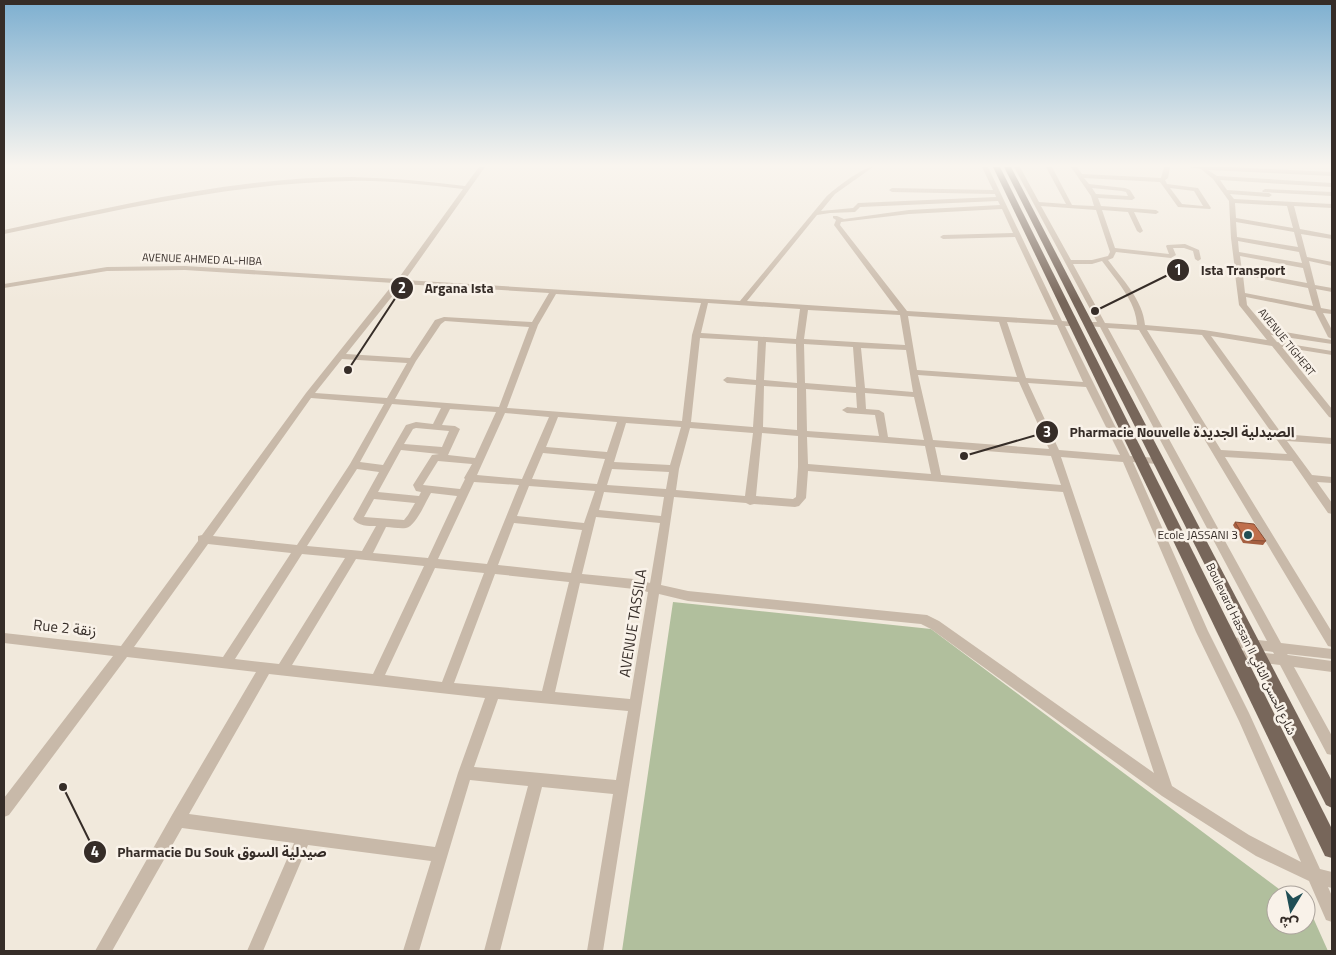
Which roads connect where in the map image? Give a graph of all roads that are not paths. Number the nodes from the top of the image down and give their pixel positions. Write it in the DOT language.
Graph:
graph roads {
  1 [pos="830,211"];
  2 [pos="103,212"];
  3 [pos="450,212"];
  4 [pos="816,212"];
  5 [pos="827,212"];
  6 [pos="913,212"];
  7 [pos="1007,212"];
  8 [pos="1020,212"];
  9 [pos="1028,212"];
  10 [pos="1041,212"];
  11 [pos="1100,212"];
  12 [pos="1131,212"];
  13 [pos="1150,212"];
  14 [pos="1156,212"];
  15 [pos="1233,212"];
  16 [pos="1292,212"];
  17 [pos="814,214"];
  18 [pos="839,220"];
  19 [pos="1234,220"];
  20 [pos="1140,231"];
  21 [pos="1297,231"];
  22 [pos="4,232"];
  23 [pos="1018,235"];
  24 [pos="943,237"];
  25 [pos="1332,237"];
  26 [pos="1234,238"];
  27 [pos="1112,250"];
  28 [pos="1301,250"];
  29 [pos="1236,253"];
  30 [pos="1198,259"];
  31 [pos="1105,260"];
  32 [pos="1068,262"];
  33 [pos="1305,262"];
  34 [pos="1332,264"];
  35 [pos="1238,272"];
  36 [pos="400,281"];
  37 [pos="4,286"];
  38 [pos="1313,286"];
  39 [pos="1332,290"];
  40 [pos="554,291"];
  41 [pos="1241,294"];
  42 [pos="705,300"];
  43 [pos="742,303"];
  44 [pos="804,306"];
  45 [pos="1318,310"];
  46 [pos="1332,312"];
  47 [pos="904,313"];
  48 [pos="1002,319"];
  49 [pos="1059,322"];
  50 [pos="1081,324"];
  51 [pos="534,325"];
  52 [pos="1104,326"];
  53 [pos="1141,327"];
  54 [pos="1263,331"];
  55 [pos="1204,332"];
  56 [pos="696,334"];
  57 [pos="1332,337"];
  58 [pos="762,338"];
  59 [pos="800,341"];
  60 [pos="1332,342"];
  61 [pos="1274,344"];
  62 [pos="857,345"];
  63 [pos="908,348"];
  64 [pos="1332,353"];
  65 [pos="340,356"];
  66 [pos="412,361"];
  67 [pos="913,372"];
  68 [pos="727,380"];
  69 [pos="1022,380"];
  70 [pos="760,382"];
  71 [pos="1089,385"];
  72 [pos="801,386"];
  73 [pos="862,391"];
  74 [pos="309,395"];
  75 [pos="919,395"];
  76 [pos="392,401"];
  77 [pos="447,406"];
  78 [pos="502,410"];
  79 [pos="847,410"];
  80 [pos="862,411"];
  81 [pos="555,414"];
  82 [pos="1332,415"];
  83 [pos="623,419"];
  84 [pos="686,424"];
  85 [pos="436,427"];
  86 [pos="758,429"];
  87 [pos="802,433"];
  88 [pos="1280,437"];
  89 [pos="884,439"];
  90 [pos="1332,440"];
  91 [pos="930,443"];
  92 [pos="398,447"];
  93 [pos="540,450"];
  94 [pos="1055,452"];
  95 [pos="1217,453"];
  96 [pos="444,454"];
  97 [pos="1126,458"];
  98 [pos="1296,458"];
  99 [pos="1141,459"];
  100 [pos="610,460"];
  101 [pos="477,461"];
  102 [pos="1157,461"];
  103 [pos="354,466"];
  104 [pos="803,467"];
  105 [pos="386,469"];
  106 [pos="674,470"];
  107 [pos="469,478"];
  108 [pos="937,478"];
  109 [pos="1310,478"];
  110 [pos="1332,480"];
  111 [pos="527,483"];
  112 [pos="602,489"];
  113 [pos="1066,489"];
  114 [pos="427,490"];
  115 [pos="463,493"];
  116 [pos="670,494"];
  117 [pos="372,495"];
  118 [pos="422,500"];
  119 [pos="750,501"];
  120 [pos="1332,510"];
  121 [pos="593,513"];
  122 [pos="510,519"];
  123 [pos="666,520"];
  124 [pos="384,524"];
  125 [pos="588,528"];
  126 [pos="202,539"];
  127 [pos="299,548"];
  128 [pos="353,554"];
  129 [pos="366,555"];
  130 [pos="432,562"];
  131 [pos="493,569"];
  132 [pos="576,578"];
  133 [pos="654,588"];
  134 [pos="4,638"];
  135 [pos="1332,642"];
  136 [pos="1276,648"];
  137 [pos="1234,649"];
  138 [pos="124,650"];
  139 [pos="1256,651"];
  140 [pos="1332,654"];
  141 [pos="1284,660"];
  142 [pos="227,661"];
  143 [pos="1332,666"];
  144 [pos="266,667"];
  145 [pos="283,669"];
  146 [pos="377,680"];
  147 [pos="446,688"];
  148 [pos="494,692"];
  149 [pos="546,697"];
  150 [pos="636,706"];
  151 [pos="1332,749"];
  152 [pos="465,773"];
  153 [pos="536,780"];
  154 [pos="622,788"];
  155 [pos="1167,791"];
  156 [pos="1332,798"];
  157 [pos="4,810"];
  158 [pos="177,820"];
  159 [pos="304,837"];
  160 [pos="1332,849"];
  161 [pos="440,855"];
  162 [pos="1316,876"];
  163 [pos="1332,880"];
  164 [pos="1332,914"];
  165 [pos="103,951"];
  166 [pos="255,951"];
  167 [pos="410,951"];
  168 [pos="492,951"];
  169 [pos="595,951"];
  1 -- 18 [label="street"];
  2 -- 22 [label="street"];
  3 -- 36 [label="street"];
  4 -- 17 [label="street"];
  5 -- 17 [label="street"];
  6 -- 18 [label="street"];
  7 -- 23 [label="street"];
  8 -- 50 [label="main road, Boulevard Hassan II شارع الحسن الثاني"];
  9 -- 50 [label="main road, Boulevard Hassan II شارع الحسن الثاني"];
  10 -- 32 [label="street"];
  11 -- 27 [label="street"];
  12 -- 20 [label="street"];
  13 -- 14 [label="street"];
  15 -- 19 [label="street, AVENUE TIGHERT"];
  16 -- 21 [label="street"];
  17 -- 43 [label="street"];
  18 -- 47 [label="street"];
  19 -- 21 [label="street"];
  19 -- 26 [label="street, AVENUE TIGHERT"];
  21 -- 25 [label="street"];
  21 -- 28 [label="street"];
  23 -- 24 [label="street"];
  23 -- 49 [label="street"];
  26 -- 28 [label="street"];
  26 -- 29 [label="street, AVENUE TIGHERT"];
  27 -- 30 [label="street"];
  27 -- 31 [label="street"];
  28 -- 33 [label="street"];
  29 -- 33 [label="street"];
  29 -- 35 [label="street, AVENUE TIGHERT"];
  31 -- 32 [label="street"];
  31 -- 53 [label="street"];
  32 -- 52 [label="street"];
  33 -- 34 [label="street"];
  33 -- 38 [label="street"];
  35 -- 38 [label="street"];
  35 -- 41 [label="street, AVENUE TIGHERT"];
  36 -- 37 [label="street, AVENUE AHMED AL-HIBA"];
  36 -- 40 [label="street, AVENUE AHMED AL-HIBA"];
  36 -- 65 [label="street"];
  38 -- 39 [label="street"];
  38 -- 45 [label="street"];
  40 -- 42 [label="street, AVENUE AHMED AL-HIBA"];
  40 -- 51 [label="street"];
  41 -- 45 [label="street"];
  41 -- 54 [label="street, AVENUE TIGHERT"];
  42 -- 43 [label="street, AVENUE AHMED AL-HIBA"];
  42 -- 56 [label="street, AVENUE TASSILA"];
  43 -- 44 [label="street, AVENUE AHMED AL-HIBA"];
  44 -- 47 [label="street, AVENUE AHMED AL-HIBA"];
  44 -- 59 [label="street"];
  45 -- 46 [label="street"];
  45 -- 57 [label="street"];
  47 -- 48 [label="street, AVENUE AHMED AL-HIBA"];
  47 -- 63 [label="street"];
  48 -- 49 [label="street, AVENUE AHMED AL-HIBA"];
  48 -- 69 [label="street"];
  49 -- 50 [label="street, AVENUE AHMED AL-HIBA"];
  49 -- 71 [label="street"];
  50 -- 52 [label="street, AVENUE AHMED AL-HIBA"];
  50 -- 99 [label="main road, Boulevard Hassan II شارع الحسن الثاني"];
  50 -- 102 [label="main road, Boulevard Hassan II شارع الحسن الثاني"];
  51 -- 66 [label="street"];
  51 -- 78 [label="street"];
  52 -- 53 [label="street, AVENUE AHMED AL-HIBA"];
  52 -- 136 [label="street"];
  53 -- 55 [label="street, AVENUE AHMED AL-HIBA"];
  53 -- 95 [label="street"];
  54 -- 60 [label="street"];
  54 -- 61 [label="street, AVENUE TIGHERT"];
  55 -- 61 [label="street, AVENUE AHMED AL-HIBA"];
  55 -- 88 [label="street"];
  56 -- 58 [label="street"];
  56 -- 84 [label="street, AVENUE TASSILA"];
  58 -- 59 [label="street"];
  58 -- 70 [label="street"];
  59 -- 62 [label="street"];
  59 -- 72 [label="street"];
  61 -- 64 [label="street, AVENUE AHMED AL-HIBA"];
  61 -- 82 [label="street, AVENUE TIGHERT"];
  62 -- 63 [label="street"];
  62 -- 73 [label="street"];
  63 -- 67 [label="street"];
  65 -- 66 [label="street"];
  65 -- 74 [label="street"];
  66 -- 76 [label="street"];
  67 -- 69 [label="street"];
  67 -- 75 [label="street"];
  68 -- 70 [label="street"];
  69 -- 71 [label="street"];
  69 -- 94 [label="street"];
  70 -- 72 [label="street"];
  70 -- 86 [label="street"];
  71 -- 97 [label="street"];
  72 -- 73 [label="street"];
  72 -- 87 [label="street"];
  73 -- 75 [label="street"];
  73 -- 80 [label="street"];
  74 -- 76 [label="street"];
  74 -- 126 [label="street"];
  75 -- 91 [label="street"];
  76 -- 77 [label="street"];
  76 -- 103 [label="street"];
  77 -- 78 [label="street"];
  77 -- 85 [label="street"];
  78 -- 81 [label="street"];
  78 -- 101 [label="street"];
  79 -- 80 [label="street"];
  80 -- 89 [label="street"];
  81 -- 83 [label="street"];
  81 -- 93 [label="street"];
  83 -- 84 [label="street"];
  83 -- 100 [label="street"];
  84 -- 86 [label="street"];
  84 -- 106 [label="street, AVENUE TASSILA"];
  85 -- 92 [label="street"];
  85 -- 96 [label="street"];
  86 -- 87 [label="street"];
  86 -- 119 [label="street"];
  87 -- 89 [label="street"];
  87 -- 104 [label="street"];
  88 -- 90 [label="street"];
  88 -- 98 [label="street"];
  89 -- 91 [label="street"];
  91 -- 94 [label="street"];
  91 -- 108 [label="street"];
  92 -- 96 [label="street"];
  92 -- 105 [label="street"];
  93 -- 100 [label="street"];
  93 -- 111 [label="street"];
  94 -- 97 [label="street"];
  94 -- 113 [label="street"];
  95 -- 98 [label="street"];
  95 -- 135 [label="street"];
  96 -- 101 [label="street"];
  96 -- 114 [label="street"];
  97 -- 99 [label="street"];
  97 -- 162 [label="street"];
  98 -- 109 [label="street"];
  99 -- 102 [label="street"];
  99 -- 137 [label="main road, Boulevard Hassan II شارع الحسن الثاني"];
  100 -- 106 [label="street"];
  100 -- 112 [label="street"];
  101 -- 107 [label="street"];
  102 -- 139 [label="main road, Boulevard Hassan II شارع الحسن الثاني"];
  103 -- 105 [label="street"];
  103 -- 127 [label="street"];
  104 -- 108 [label="street"];
  104 -- 119 [label="street"];
  105 -- 117 [label="street"];
  106 -- 116 [label="street, AVENUE TASSILA"];
  107 -- 111 [label="street"];
  107 -- 115 [label="street"];
  108 -- 113 [label="street"];
  109 -- 110 [label="street"];
  109 -- 120 [label="street"];
  111 -- 112 [label="street"];
  111 -- 122 [label="street"];
  112 -- 116 [label="street"];
  112 -- 121 [label="street"];
  113 -- 155 [label="street"];
  114 -- 115 [label="street"];
  114 -- 118 [label="street"];
  115 -- 130 [label="street"];
  116 -- 119 [label="street"];
  116 -- 123 [label="street, AVENUE TASSILA"];
  117 -- 118 [label="street"];
  117 -- 124 [label="street"];
  118 -- 124 [label="street"];
  121 -- 123 [label="street"];
  121 -- 125 [label="street"];
  122 -- 125 [label="street"];
  122 -- 131 [label="street"];
  123 -- 133 [label="street, AVENUE TASSILA"];
  124 -- 129 [label="street"];
  125 -- 132 [label="street"];
  126 -- 127 [label="street"];
  126 -- 138 [label="street"];
  127 -- 128 [label="street"];
  127 -- 142 [label="street"];
  128 -- 129 [label="street"];
  128 -- 145 [label="street"];
  129 -- 130 [label="street"];
  130 -- 131 [label="street"];
  130 -- 146 [label="street"];
  131 -- 132 [label="street"];
  131 -- 147 [label="street"];
  132 -- 133 [label="street"];
  132 -- 149 [label="street"];
  133 -- 150 [label="street, AVENUE TASSILA"];
  133 -- 155 [label="street"];
  134 -- 138 [label="street, Rue 2 زنقة"];
  136 -- 139 [label="street"];
  136 -- 140 [label="street"];
  136 -- 141 [label="street"];
  137 -- 139 [label="street"];
  137 -- 160 [label="main road, Boulevard Hassan II شارع الحسن الثاني"];
  138 -- 142 [label="street, Rue 2 زنقة"];
  138 -- 157 [label="street"];
  139 -- 141 [label="street"];
  139 -- 156 [label="main road, Boulevard Hassan II شارع الحسن الثاني"];
  141 -- 143 [label="street"];
  141 -- 151 [label="street"];
  142 -- 144 [label="street, Rue 2 زنقة"];
  144 -- 145 [label="street, Rue 2 زنقة"];
  144 -- 158 [label="street"];
  145 -- 146 [label="street, Rue 2 زنقة"];
  146 -- 147 [label="street, Rue 2 زنقة"];
  147 -- 148 [label="street, Rue 2 زنقة"];
  148 -- 149 [label="street, Rue 2 زنقة"];
  148 -- 152 [label="street"];
  149 -- 150 [label="street, Rue 2 زنقة"];
  150 -- 154 [label="street, AVENUE TASSILA"];
  152 -- 153 [label="street"];
  152 -- 161 [label="street"];
  153 -- 154 [label="street"];
  153 -- 168 [label="street"];
  154 -- 169 [label="street, AVENUE TASSILA"];
  155 -- 162 [label="street"];
  158 -- 159 [label="street"];
  158 -- 165 [label="street"];
  159 -- 161 [label="street"];
  159 -- 166 [label="street"];
  161 -- 167 [label="street"];
  162 -- 163 [label="street"];
  162 -- 164 [label="street"];
}
